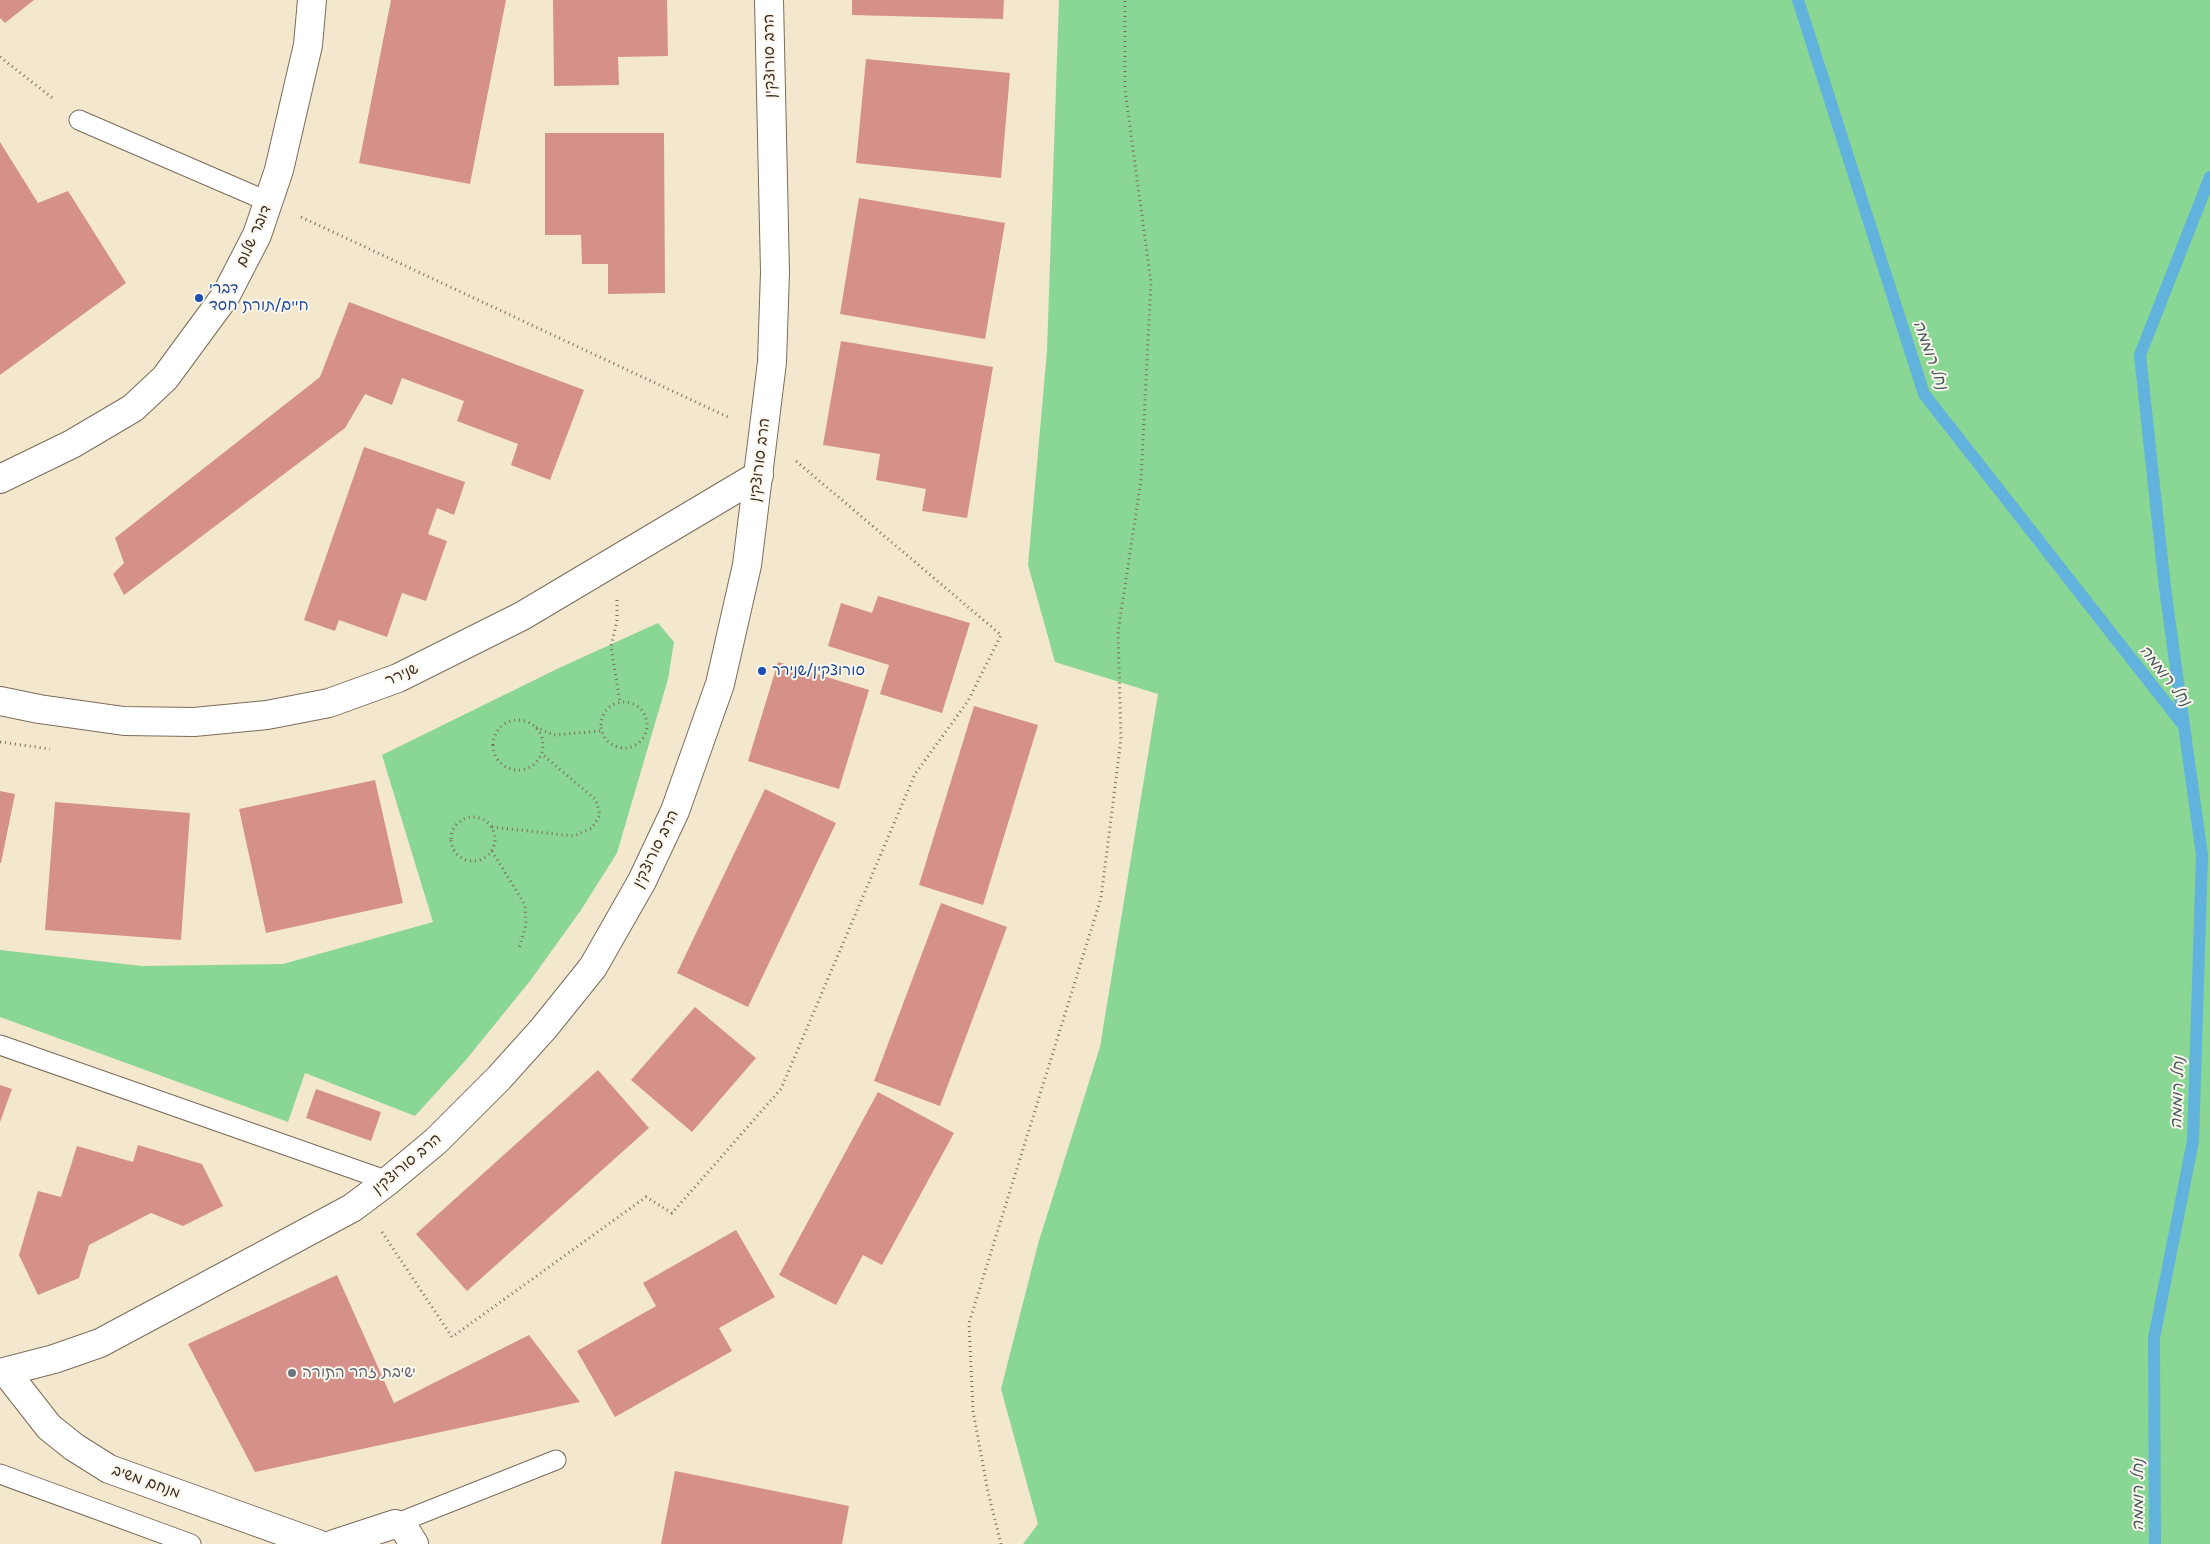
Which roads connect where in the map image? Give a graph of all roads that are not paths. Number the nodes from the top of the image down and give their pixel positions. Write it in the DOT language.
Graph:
graph roads {
  1 [pos="312,0"];
  2 [pos="769,0"];
  3 [pos="79,120"];
  4 [pos="269,202"];
  5 [pos="759,475"];
  6 [pos="0,479"];
  7 [pos="0,701"];
  8 [pos="0,1045"];
  9 [pos="388,1181"];
  10 [pos="3,1373"];
  11 [pos="556,1460"];
  12 [pos="0,1474"];
  13 [pos="395,1524"];
  14 [pos="191,1544"];
  15 [pos="318,1544"];
  16 [pos="334,1544"];
  17 [pos="414,1544"];
  1 -- 4 [label="street, דובר שלום"];
  2 -- 5 [label="street, הרב סורוצקין"];
  3 -- 4 [label="lane"];
  4 -- 6 [label="street, דובר שלום"];
  5 -- 7 [label="street, שנירר"];
  5 -- 9 [label="street, הרב סורוצקין"];
  8 -- 9 [label="lane"];
  9 -- 10 [label="street, הרב סורוצקין"];
  10 -- 15 [label="street, מנחם משיב"];
  11 -- 13 [label="lane"];
  12 -- 14 [label="lane"];
  13 -- 16 [label="street"];
  13 -- 17 [label="street"];
}
